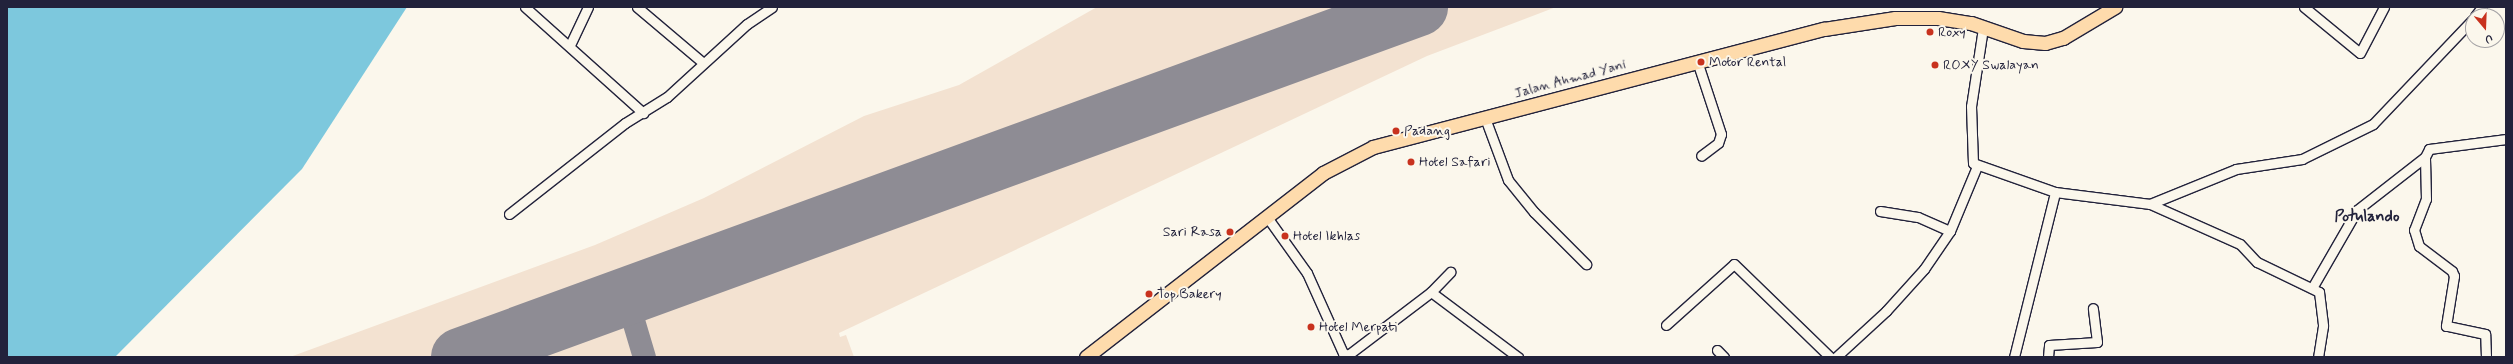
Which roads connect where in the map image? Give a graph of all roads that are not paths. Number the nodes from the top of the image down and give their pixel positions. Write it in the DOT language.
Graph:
graph roads {
  1 [pos="525,7"];
  2 [pos="588,7"];
  3 [pos="637,7"];
  4 [pos="772,7"];
  5 [pos="2116,7"];
  6 [pos="2304,7"];
  7 [pos="2384,7"];
  8 [pos="2465,26"];
  9 [pos="1983,28"];
  10 [pos="570,45"];
  11 [pos="1697,61"];
  12 [pos="702,62"];
  13 [pos="643,113"];
  14 [pos="1485,118"];
  15 [pos="2506,139"];
  16 [pos="1701,156"];
  17 [pos="2425,157"];
  18 [pos="1976,166"];
  19 [pos="2055,192"];
  20 [pos="2150,204"];
  21 [pos="1880,211"];
  22 [pos="509,214"];
  23 [pos="1267,217"];
  24 [pos="1950,231"];
  25 [pos="1586,264"];
  26 [pos="1450,272"];
  27 [pos="2312,288"];
  28 [pos="1431,292"];
  29 [pos="2093,308"];
  30 [pos="1666,325"];
  31 [pos="1717,350"];
  32 [pos="1086,357"];
  33 [pos="1518,357"];
  34 [pos="1724,357"];
  35 [pos="1830,357"];
  36 [pos="1836,357"];
  37 [pos="2014,357"];
  38 [pos="2048,357"];
  39 [pos="2318,357"];
  40 [pos="2486,357"];
  1 -- 10 [label="street"];
  2 -- 10 [label="street"];
  3 -- 12 [label="street"];
  4 -- 12 [label="street"];
  5 -- 9 [label="highway, Jalan Ahmad Yani"];
  6 -- 7 [label="street"];
  8 -- 20 [label="street"];
  9 -- 11 [label="highway, Jalan Ahmad Yani"];
  9 -- 18 [label="street"];
  10 -- 13 [label="street"];
  11 -- 14 [label="highway, Jalan Ahmad Yani"];
  11 -- 16 [label="street"];
  12 -- 13 [label="street"];
  13 -- 22 [label="street"];
  14 -- 23 [label="highway, Jalan Ahmad Yani"];
  14 -- 25 [label="street"];
  15 -- 17 [label="street"];
  17 -- 27 [label="street"];
  17 -- 40 [label="street"];
  18 -- 19 [label="street"];
  18 -- 24 [label="street"];
  19 -- 20 [label="street"];
  19 -- 37 [label="street"];
  20 -- 27 [label="street"];
  21 -- 24 [label="street"];
  23 -- 28 [label="street"];
  23 -- 32 [label="highway, Jalan Ahmad Yani"];
  24 -- 36 [label="street"];
  26 -- 28 [label="street"];
  27 -- 39 [label="street"];
  28 -- 33 [label="street"];
  29 -- 38 [label="street"];
  30 -- 35 [label="street"];
  31 -- 34 [label="street"];
}
